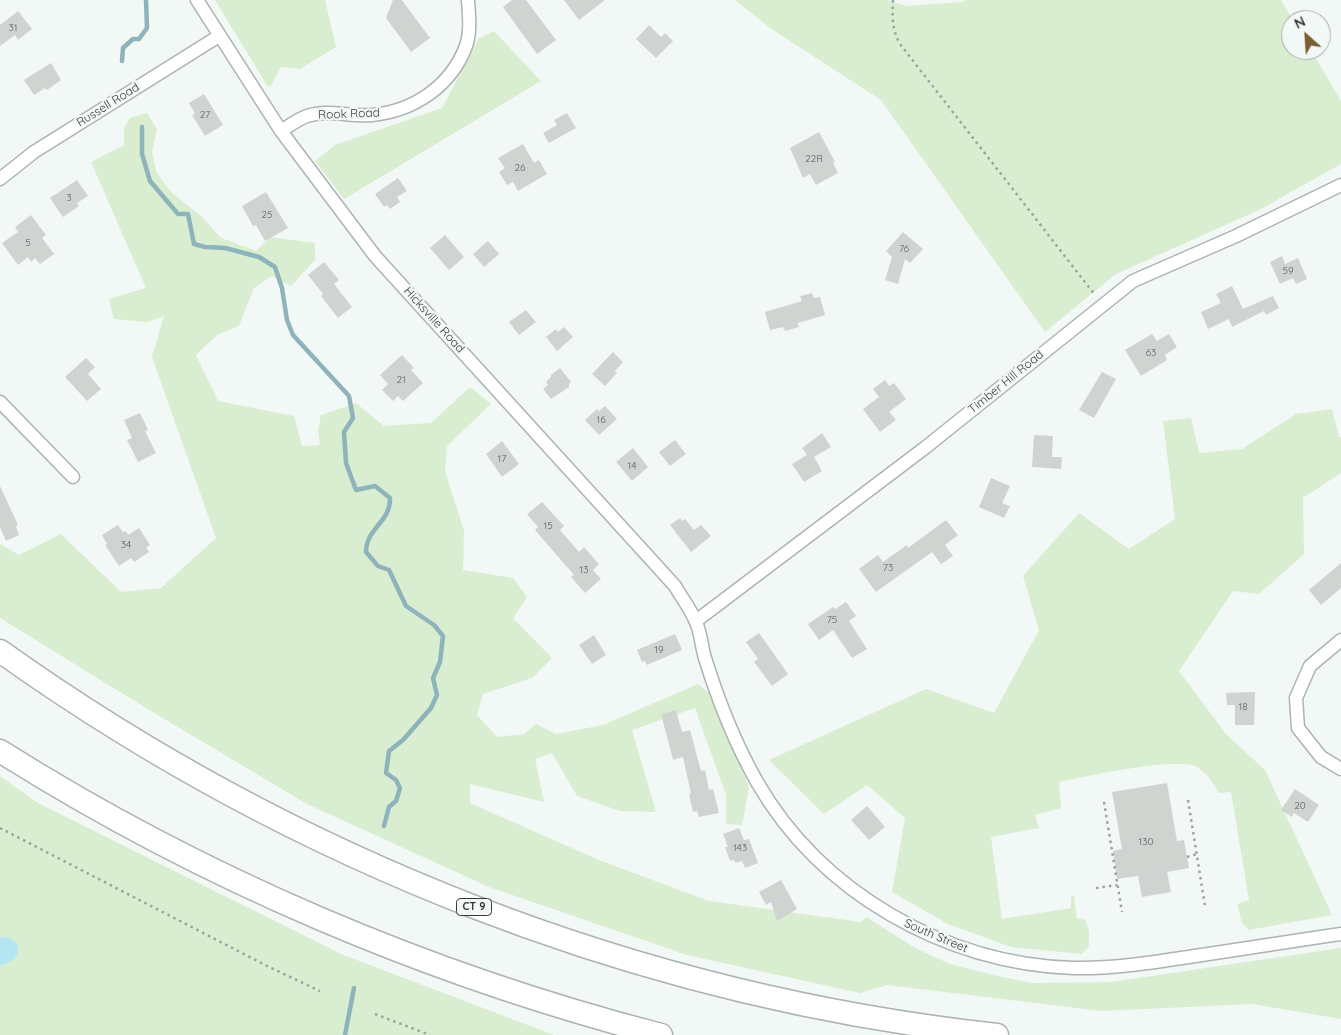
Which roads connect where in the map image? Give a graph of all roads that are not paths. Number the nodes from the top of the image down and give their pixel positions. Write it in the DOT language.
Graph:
graph roads {
  1 [pos="197,0"];
  2 [pos="468,0"];
  3 [pos="219,36"];
  4 [pos="281,131"];
  5 [pos="0,179"];
  6 [pos="1341,185"];
  7 [pos="0,402"];
  8 [pos="73,477"];
  9 [pos="696,621"];
  10 [pos="1341,640"];
  11 [pos="0,650"];
  12 [pos="0,751"];
  13 [pos="1341,769"];
  14 [pos="1341,934"];
  15 [pos="661,1035"];
  16 [pos="997,1035"];
  1 -- 3 [label="street, Hicksville Road"];
  2 -- 4 [label="street, Rook Road"];
  3 -- 4 [label="street, Hicksville Road"];
  3 -- 5 [label="street, Russell Road"];
  4 -- 9 [label="street, Hicksville Road"];
  6 -- 9 [label="street, Timber Hill Road"];
  7 -- 8 [label="street"];
  9 -- 14 [label="street, South Street"];
  10 -- 13 [label="street"];
  11 -- 16 [label="highway, CT 9"];
  12 -- 15 [label="highway"];
}
